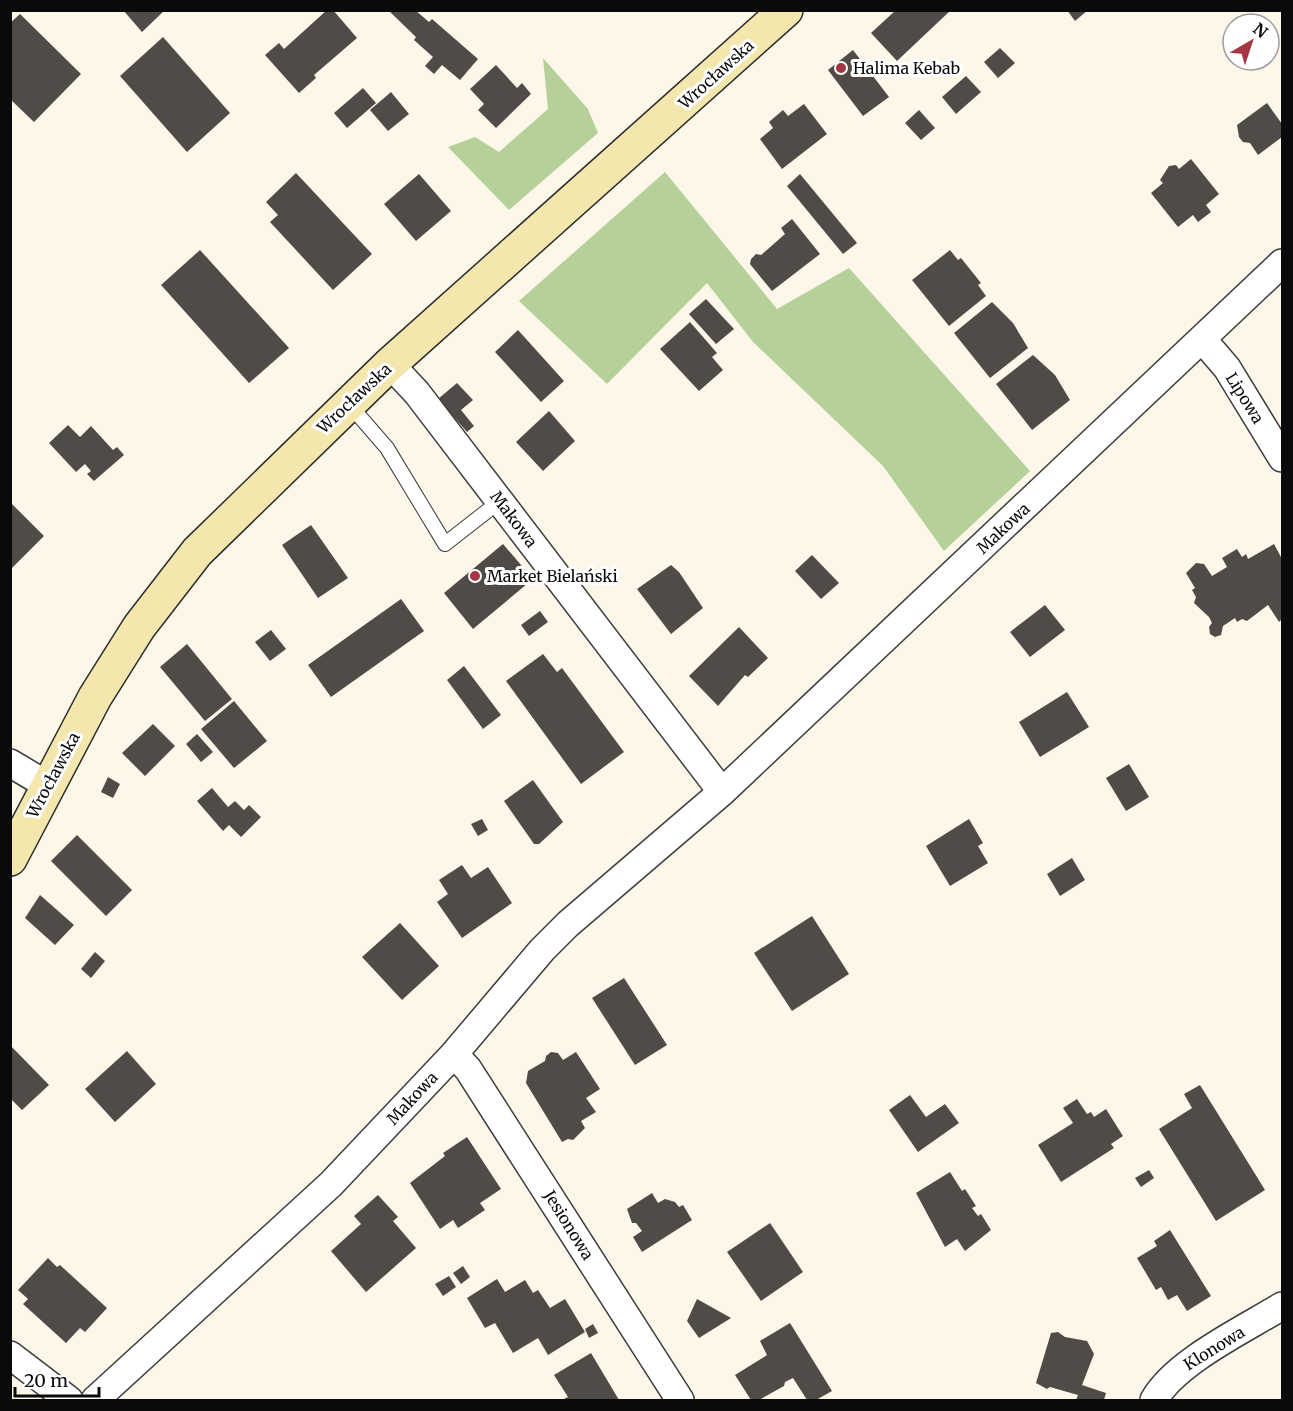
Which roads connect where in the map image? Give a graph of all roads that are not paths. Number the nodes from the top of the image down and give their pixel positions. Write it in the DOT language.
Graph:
graph roads {
  1 [pos="786,10"];
  2 [pos="1282,263"];
  3 [pos="1203,340"];
  4 [pos="390,364"];
  5 [pos="348,403"];
  6 [pos="1282,458"];
  7 [pos="500,501"];
  8 [pos="10,763"];
  9 [pos="46,785"];
  10 [pos="722,792"];
  11 [pos="10,859"];
  12 [pos="454,1054"];
  13 [pos="1282,1306"];
  14 [pos="10,1355"];
  15 [pos="69,1401"];
  16 [pos="95,1401"];
  17 [pos="680,1401"];
  18 [pos="1154,1401"];
  1 -- 4 [label="main road, Wrocławska"];
  2 -- 3 [label="street, Makowa"];
  3 -- 6 [label="street, Lipowa"];
  3 -- 10 [label="street, Makowa"];
  4 -- 5 [label="main road, Wrocławska"];
  4 -- 7 [label="street, Makowa"];
  5 -- 7 [label="lane"];
  5 -- 9 [label="main road, Wrocławska"];
  7 -- 10 [label="street, Makowa"];
  8 -- 9 [label="street"];
  9 -- 11 [label="main road, Wrocławska"];
  10 -- 12 [label="street, Makowa"];
  12 -- 16 [label="street, Makowa"];
  12 -- 17 [label="street, Jesionowa"];
  13 -- 18 [label="street, Klonowa"];
  14 -- 15 [label="street"];
}
